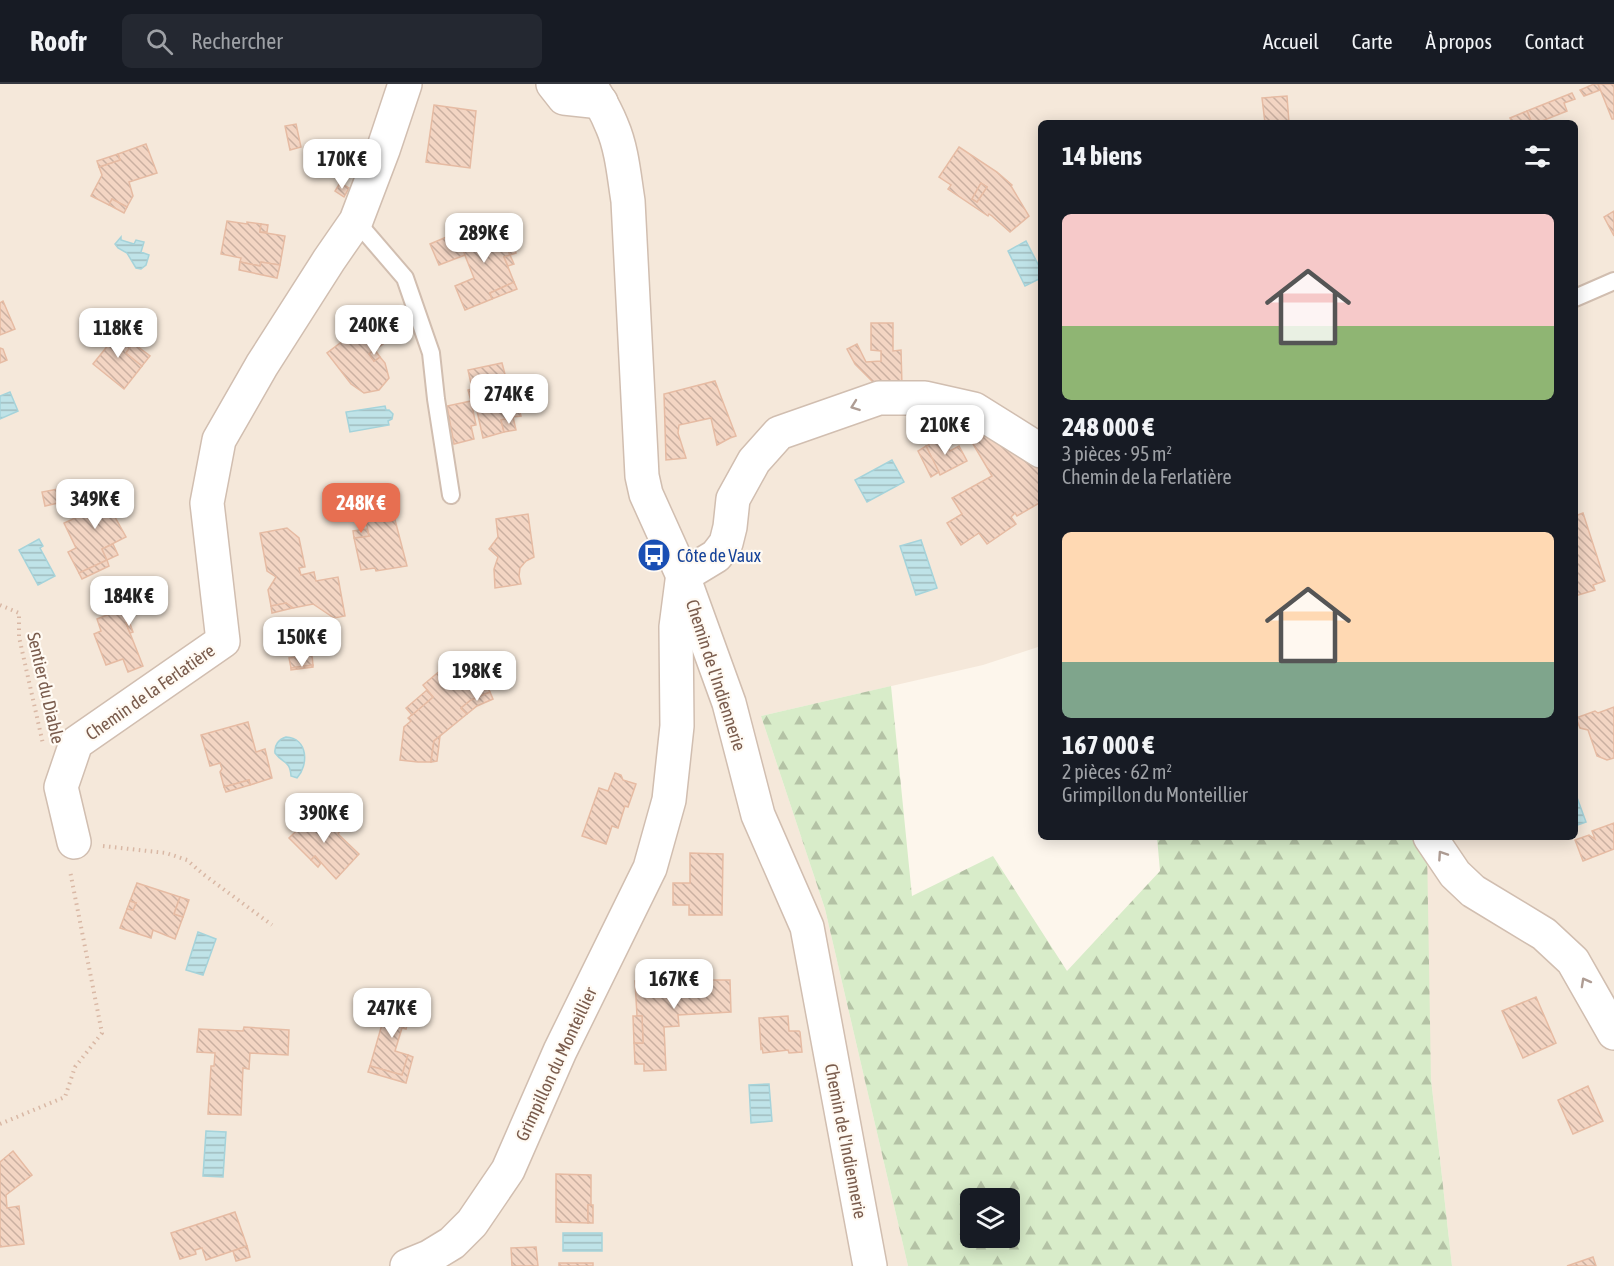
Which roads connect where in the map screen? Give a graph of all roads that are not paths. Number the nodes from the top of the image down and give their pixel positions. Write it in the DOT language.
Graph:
graph roads {
  1 [pos="405,84"];
  2 [pos="553,84"];
  3 [pos="595,93"];
  4 [pos="356,221"];
  5 [pos="1614,281"];
  6 [pos="1578,297"];
  7 [pos="1038,449"];
  8 [pos="451,495"];
  9 [pos="683,576"];
  10 [pos="1432,840"];
  11 [pos="74,842"];
  12 [pos="1614,1033"];
  13 [pos="407,1266"];
  14 [pos="870,1266"];
  1 -- 4 [label="street, Chemin de la Ferlatière"];
  2 -- 3 [label="street"];
  3 -- 9 [label="street, Chemin de l'Indiennerie"];
  4 -- 8 [label="lane"];
  4 -- 11 [label="street, Chemin de la Ferlatière"];
  5 -- 6 [label="lane"];
  7 -- 9 [label="street, one-way"];
  9 -- 13 [label="street, Grimpillon du Monteillier"];
  9 -- 14 [label="street, Chemin de l'Indiennerie"];
  12 -- 10 [label="street, one-way"];
}
